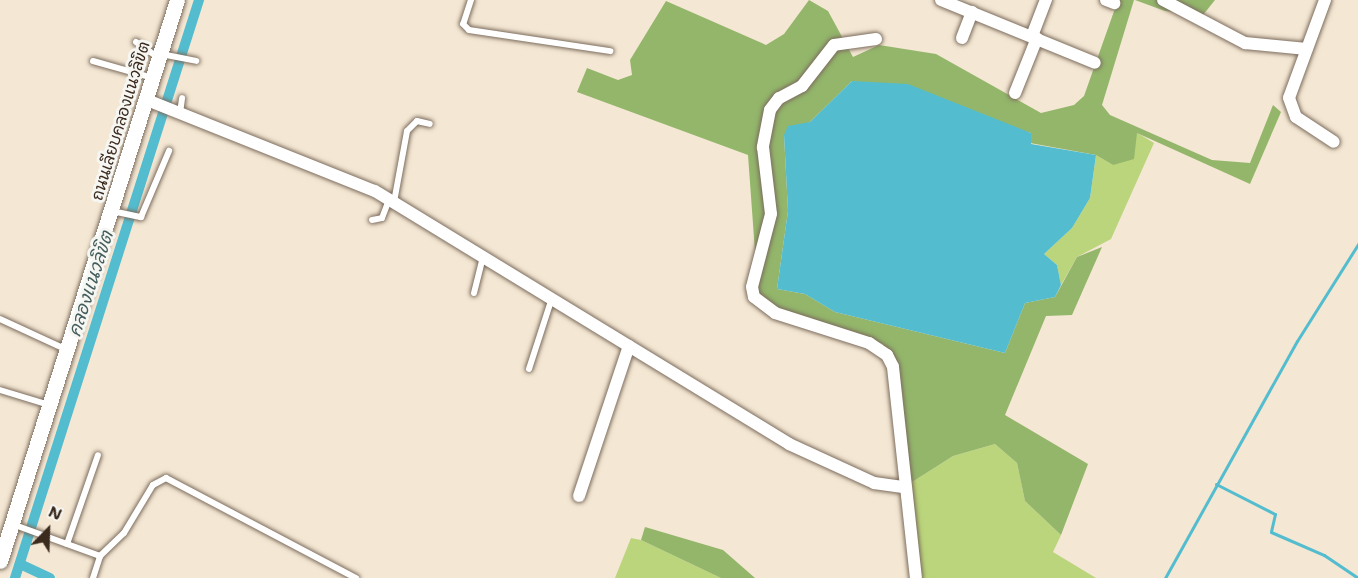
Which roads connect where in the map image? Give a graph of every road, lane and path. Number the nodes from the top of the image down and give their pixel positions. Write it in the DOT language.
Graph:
graph roads {
  1 [pos="177,0"];
  2 [pos="471,0"];
  3 [pos="941,0"];
  4 [pos="1046,0"];
  5 [pos="1163,0"];
  6 [pos="1325,0"];
  7 [pos="972,12"];
  8 [pos="1035,37"];
  9 [pos="962,38"];
  10 [pos="876,39"];
  11 [pos="136,42"];
  12 [pos="1307,49"];
  13 [pos="610,51"];
  14 [pos="164,56"];
  15 [pos="93,61"];
  16 [pos="196,62"];
  17 [pos="1095,63"];
  18 [pos="153,78"];
  19 [pos="1015,93"];
  20 [pos="182,98"];
  21 [pos="152,102"];
  22 [pos="177,112"];
  23 [pos="430,124"];
  24 [pos="1334,142"];
  25 [pos="169,151"];
  26 [pos="390,202"];
  27 [pos="117,212"];
  28 [pos="372,220"];
  29 [pos="483,257"];
  30 [pos="474,293"];
  31 [pos="552,298"];
  32 [pos="0,319"];
  33 [pos="629,346"];
  34 [pos="67,350"];
  35 [pos="529,369"];
  36 [pos="0,390"];
  37 [pos="50,405"];
  38 [pos="98,455"];
  39 [pos="903,488"];
  40 [pos="579,496"];
  41 [pos="16,525"];
  42 [pos="67,544"];
  43 [pos="100,556"];
  44 [pos="0,561"];
  45 [pos="93,578"];
  46 [pos="356,578"];
  47 [pos="916,578"];
  1 -- 14 [label="street, ถนนเลียบคลองแนวลิขิต"];
  2 -- 13 [label="lane"];
  3 -- 7 [label="street"];
  4 -- 8 [label="street"];
  5 -- 12 [label="street"];
  6 -- 12 [label="street"];
  7 -- 8 [label="street"];
  7 -- 9 [label="street"];
  8 -- 17 [label="street"];
  8 -- 19 [label="street"];
  10 -- 39 [label="street"];
  11 -- 14 [label="lane"];
  12 -- 24 [label="street"];
  14 -- 16 [label="lane"];
  14 -- 18 [label="street, ถนนเลียบคลองแนวลิขิต"];
  15 -- 18 [label="lane"];
  18 -- 21 [label="street, ถนนเลียบคลองแนวลิขิต"];
  20 -- 22 [label="lane"];
  21 -- 22 [label="street"];
  21 -- 27 [label="street, ถนนเลียบคลองแนวลิขิต"];
  22 -- 26 [label="street"];
  23 -- 26 [label="lane"];
  25 -- 27 [label="lane"];
  26 -- 28 [label="lane"];
  26 -- 29 [label="street"];
  27 -- 34 [label="street, ถนนเลียบคลองแนวลิขิต"];
  29 -- 30 [label="lane"];
  29 -- 31 [label="street"];
  31 -- 33 [label="street"];
  31 -- 35 [label="lane"];
  32 -- 34 [label="lane"];
  33 -- 39 [label="street"];
  33 -- 40 [label="street"];
  34 -- 37 [label="street, ถนนเลียบคลองแนวลิขิต"];
  36 -- 37 [label="lane"];
  37 -- 41 [label="street, ถนนเลียบคลองแนวลิขิต"];
  38 -- 42 [label="lane"];
  39 -- 47 [label="street"];
  41 -- 42 [label="lane"];
  41 -- 44 [label="street, ถนนเลียบคลองแนวลิขิต"];
  42 -- 43 [label="lane"];
  43 -- 45 [label="lane"];
  43 -- 46 [label="lane"];
}
